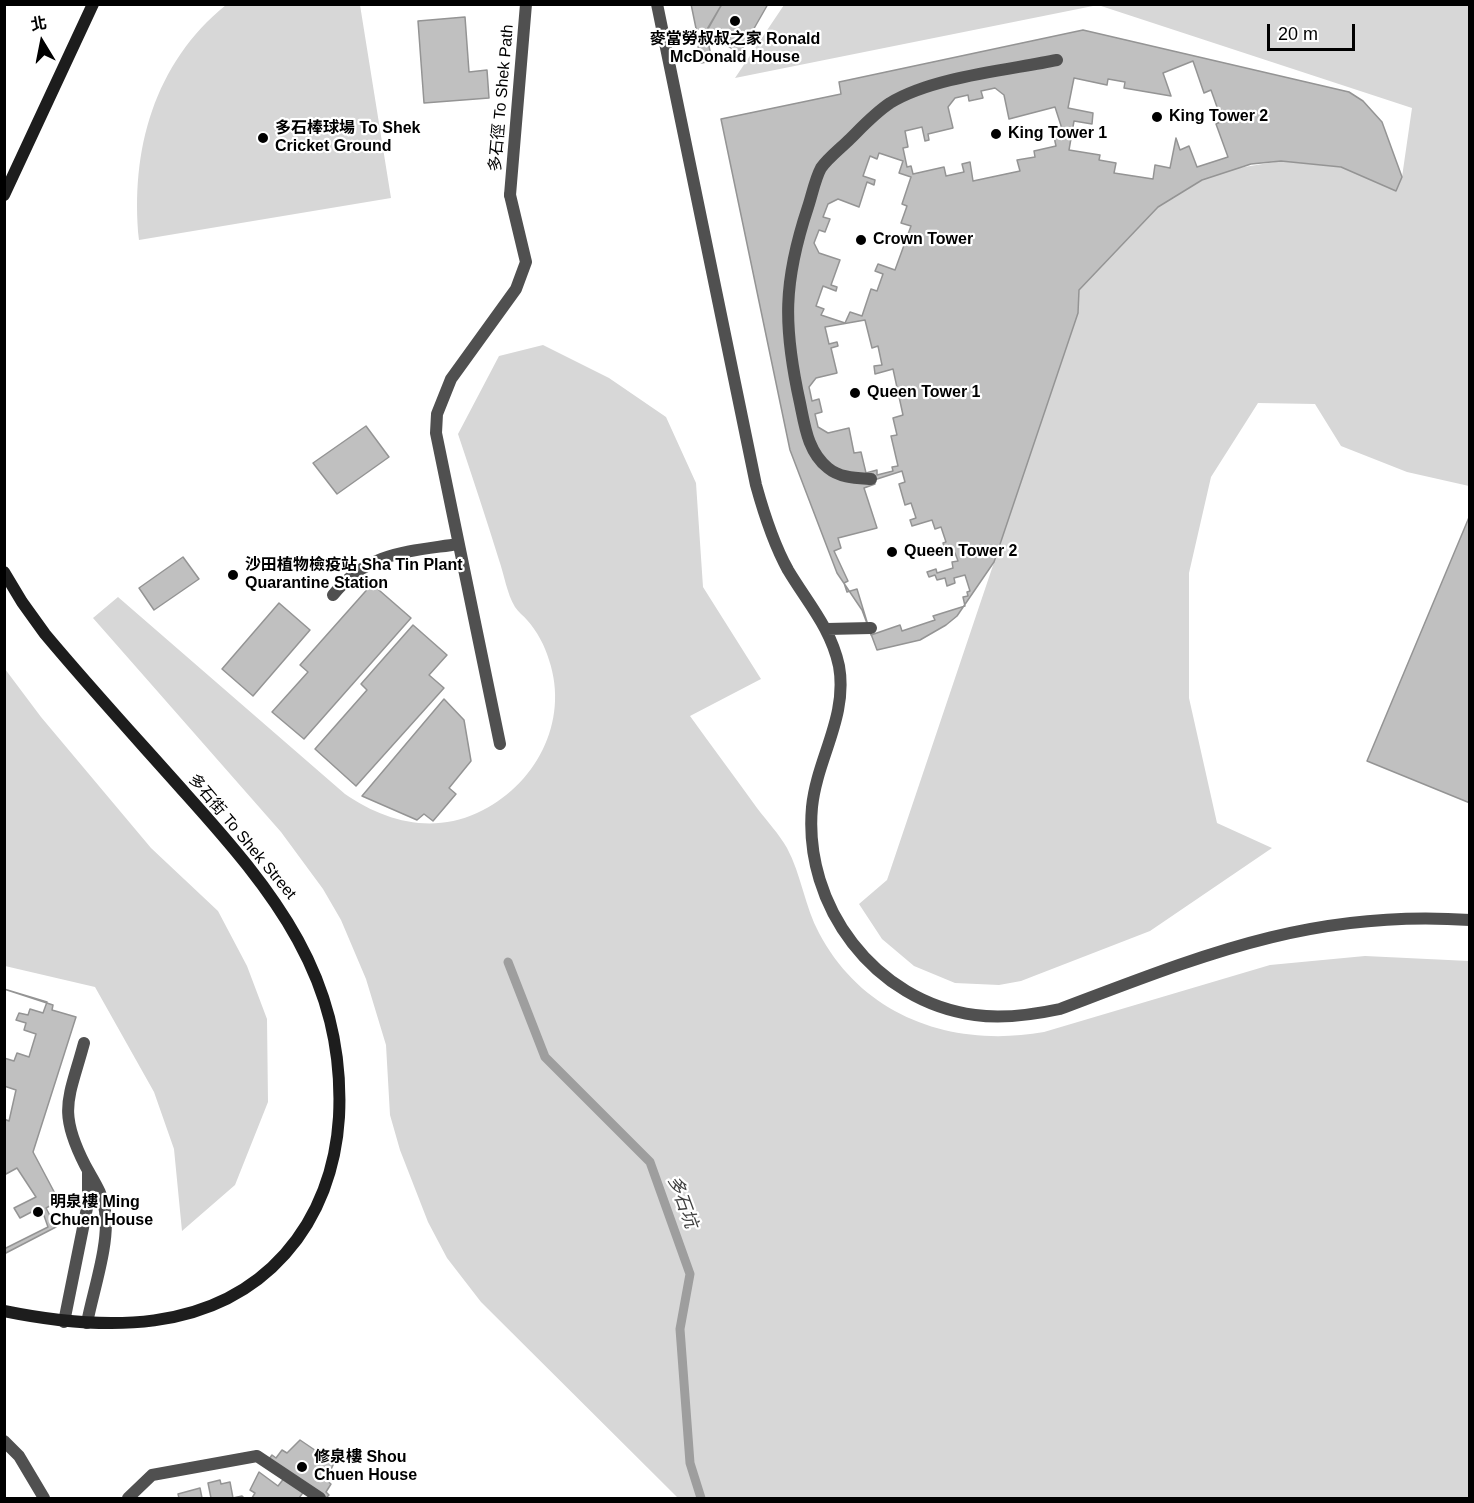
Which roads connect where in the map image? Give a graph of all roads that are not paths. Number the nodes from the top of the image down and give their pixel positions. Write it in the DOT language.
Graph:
graph roads {
  1 [pos="93,4"];
  2 [pos="526,4"];
  3 [pos="657,4"];
  4 [pos="1057,60"];
  5 [pos="4,195"];
  6 [pos="871,479"];
  7 [pos="458,544"];
  8 [pos="4,572"];
  9 [pos="333,595"];
  10 [pos="871,628"];
  11 [pos="827,629"];
  12 [pos="500,744"];
  13 [pos="1470,920"];
  14 [pos="84,1043"];
  15 [pos="88,1171"];
  16 [pos="4,1311"];
  17 [pos="64,1322"];
  18 [pos="87,1323"];
  19 [pos="4,1441"];
  20 [pos="44,1498"];
  21 [pos="128,1498"];
  22 [pos="320,1498"];
  1 -- 5 [label="street"];
  2 -- 7 [label="street, 多石徑 To Shek Path"];
  3 -- 11 [label="street"];
  4 -- 6 [label="street"];
  7 -- 9 [label="street"];
  7 -- 12 [label="street, 多石徑 To Shek Path"];
  8 -- 18 [label="street, 多石街 To Shek Street"];
  10 -- 11 [label="street"];
  11 -- 13 [label="street"];
  14 -- 15 [label="street"];
  15 -- 17 [label="street"];
  15 -- 18 [label="street"];
  16 -- 17 [label="street, 多石街 To Shek Street"];
  17 -- 18 [label="street, 多石街 To Shek Street"];
  19 -- 20 [label="street"];
  21 -- 22 [label="street"];
}
